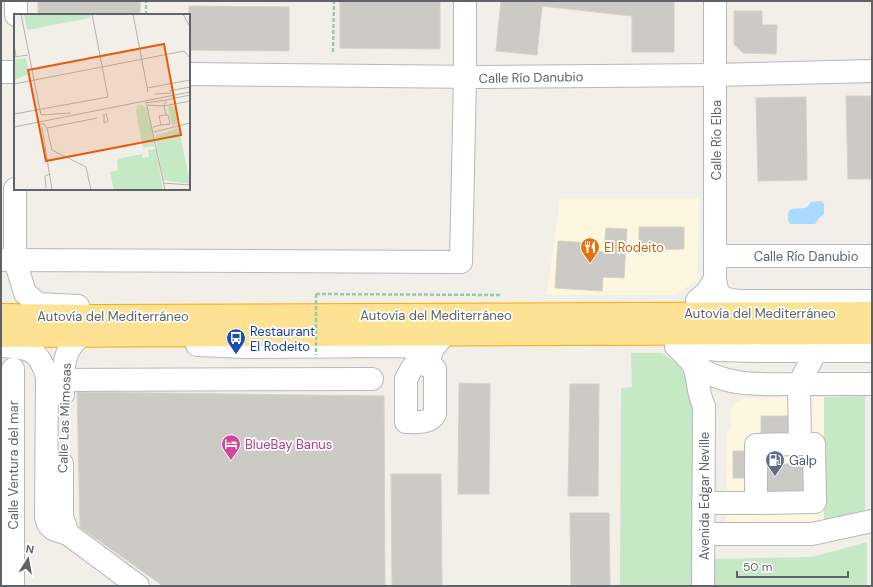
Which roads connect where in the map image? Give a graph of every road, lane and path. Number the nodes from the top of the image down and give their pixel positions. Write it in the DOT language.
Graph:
graph roads {
  1 [pos="16,1"];
  2 [pos="146,1"];
  3 [pos="334,1"];
  4 [pos="464,1"];
  5 [pos="716,1"];
  6 [pos="16,14"];
  7 [pos="146,14"];
  8 [pos="333,52"];
  9 [pos="872,71"];
  10 [pos="1,72"];
  11 [pos="14,72"];
  12 [pos="190,74"];
  13 [pos="716,75"];
  14 [pos="465,77"];
  15 [pos="15,190"];
  16 [pos="716,256"];
  17 [pos="872,256"];
  18 [pos="8,260"];
  19 [pos="716,279"];
  20 [pos="25,293"];
  21 [pos="508,295"];
  22 [pos="698,300"];
  23 [pos="755,301"];
  24 [pos="867,309"];
  25 [pos="666,314"];
  26 [pos="6,315"];
  27 [pos="210,316"];
  28 [pos="872,334"];
  29 [pos="444,335"];
  30 [pos="517,335"];
  31 [pos="1,336"];
  32 [pos="81,336"];
  33 [pos="162,336"];
  34 [pos="1,346"];
  35 [pos="676,346"];
  36 [pos="816,351"];
  37 [pos="872,352"];
  38 [pos="316,355"];
  39 [pos="693,363"];
  40 [pos="13,369"];
  41 [pos="372,379"];
  42 [pos="56,380"];
  43 [pos="744,384"];
  44 [pos="799,384"];
  45 [pos="872,384"];
  46 [pos="55,403"];
  47 [pos="13,404"];
  48 [pos="704,406"];
  49 [pos="800,444"];
  50 [pos="703,503"];
  51 [pos="756,503"];
  52 [pos="872,521"];
  53 [pos="703,534"];
  54 [pos="13,586"];
  55 [pos="138,586"];
  56 [pos="703,586"];
  1 -- 6 [label="street"];
  2 -- 7 [label="path"];
  3 -- 8 [label="path"];
  4 -- 14 [label="street"];
  5 -- 13 [label="street, Calle Río Elba"];
  9 -- 13 [label="street, Calle Río Danubio"];
  10 -- 11 [label="street"];
  12 -- 14 [label="street, Calle Río Danubio"];
  13 -- 14 [label="street, Calle Río Danubio"];
  13 -- 16 [label="street, Calle Río Elba"];
  14 -- 18 [label="street"];
  15 -- 18 [label="street"];
  16 -- 17 [label="street, Calle Río Danubio"];
  16 -- 19 [label="street, Calle Río Elba"];
  18 -- 20 [label="street"];
  19 -- 22 [label="street"];
  19 -- 23 [label="street, Calle Río Elba"];
  20 -- 26 [label="street"];
  20 -- 27 [label="street"];
  21 -- 38 [label="path, bridge"];
  22 -- 25 [label="highway"];
  23 -- 24 [label="highway"];
  24 -- 25 [label="highway, Autovía del Mediterráneo"];
  25 -- 27 [label="highway, Autovía del Mediterráneo"];
  26 -- 27 [label="highway, Autovía del Mediterráneo"];
  28 -- 30 [label="highway, Autovía del Mediterráneo"];
  29 -- 30 [label="highway, Autovía del Mediterráneo"];
  29 -- 33 [label="highway, Autovía del Mediterráneo"];
  29 -- 33 [label="street"];
  30 -- 35 [label="highway"];
  31 -- 32 [label="highway, Autovía del Mediterráneo"];
  32 -- 33 [label="highway, Autovía del Mediterráneo"];
  32 -- 42 [label="street, Calle Las Mimosas"];
  34 -- 42 [label="street, Calle Las Mimosas"];
  35 -- 36 [label="street"];
  35 -- 39 [label="street"];
  36 -- 37 [label="street"];
  36 -- 44 [label="street"];
  39 -- 43 [label="street"];
  39 -- 48 [label="street, Avenida Edgar Neville"];
  40 -- 47 [label="street, Calle Ventura del mar"];
  41 -- 42 [label="street"];
  42 -- 46 [label="street, Calle Las Mimosas"];
  43 -- 44 [label="street"];
  43 -- 48 [label="street"];
  44 -- 45 [label="street"];
  44 -- 49 [label="street"];
  46 -- 47 [label="street"];
  46 -- 55 [label="street, Calle Las Mimosas"];
  47 -- 54 [label="street, Calle Ventura del mar"];
  48 -- 50 [label="street, Avenida Edgar Neville"];
  49 -- 51 [label="street"];
  49 -- 51 [label="street"];
  50 -- 51 [label="street"];
  50 -- 53 [label="street, Avenida Edgar Neville"];
  52 -- 53 [label="street"];
  53 -- 56 [label="street, Avenida Edgar Neville"];
}
